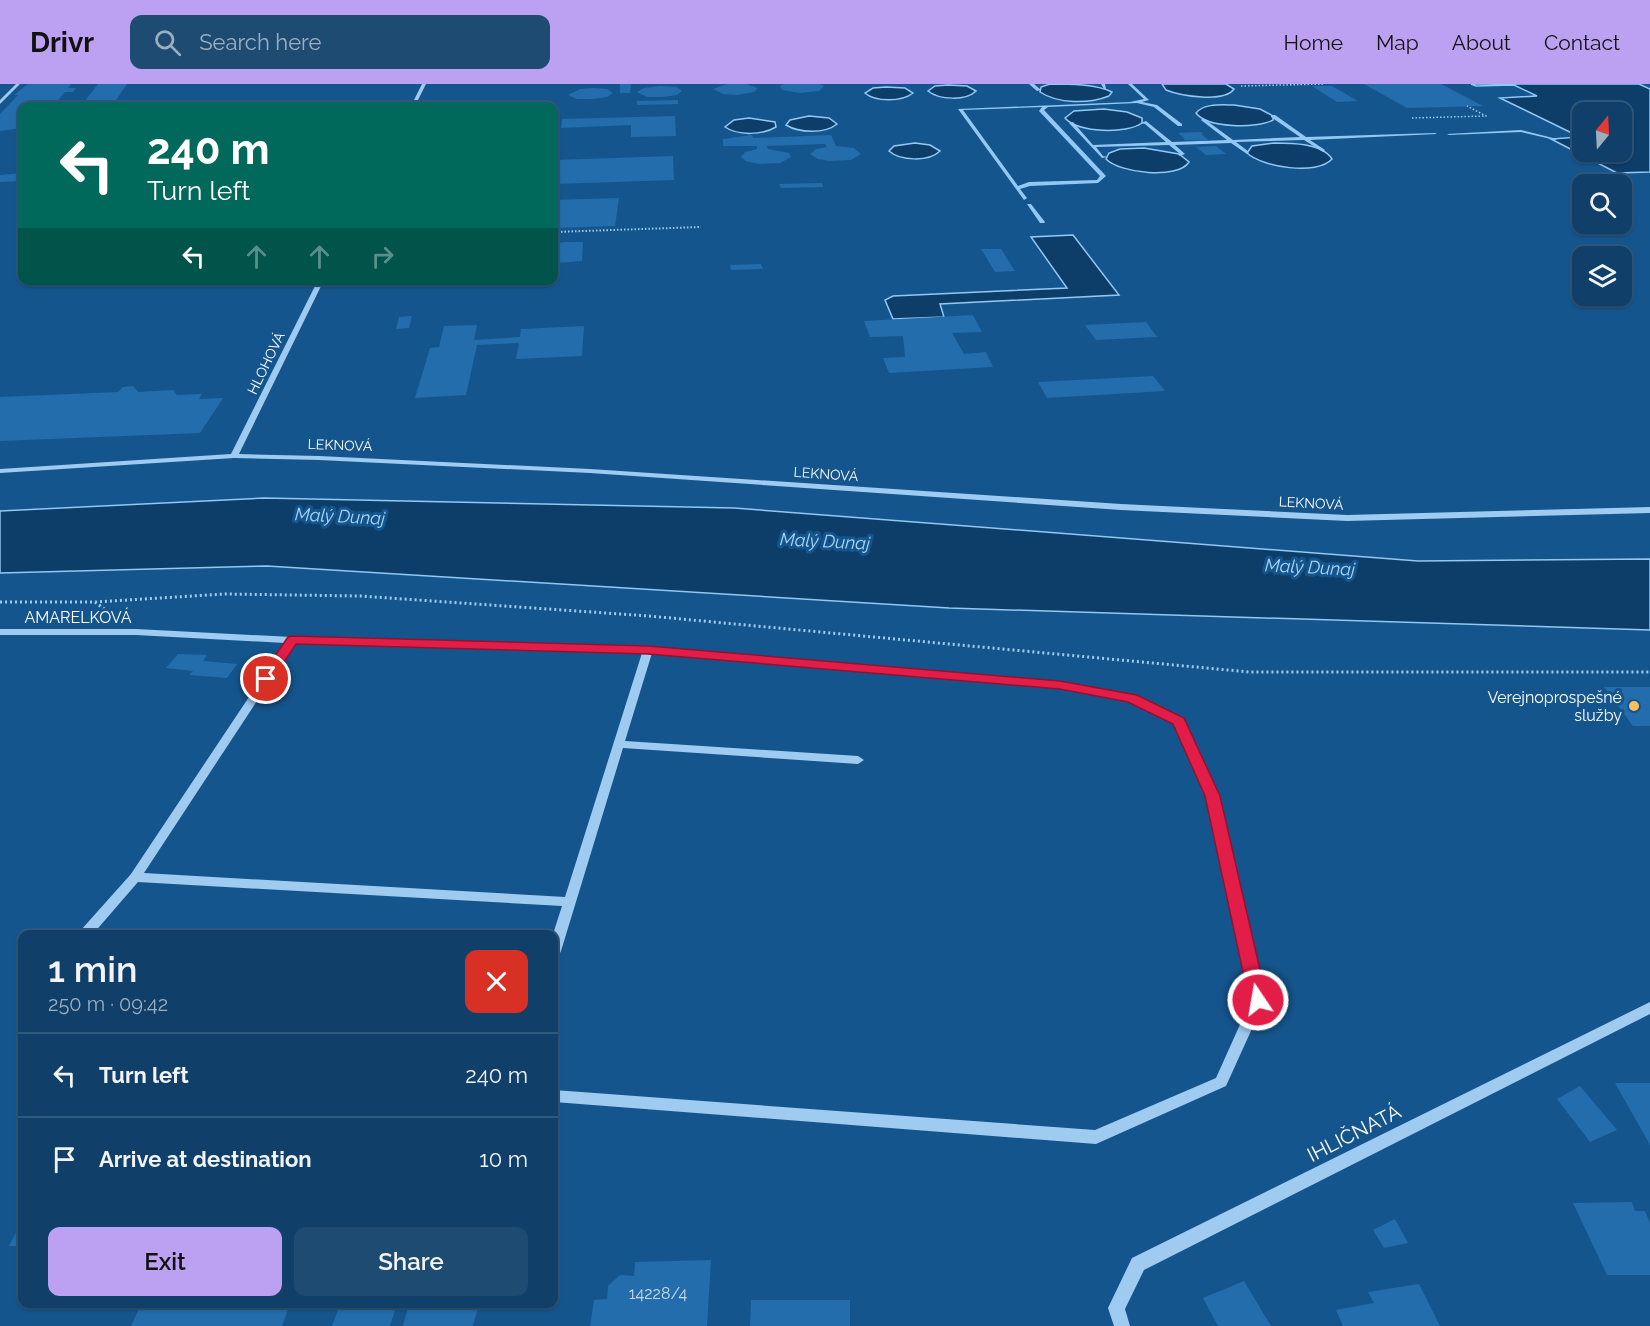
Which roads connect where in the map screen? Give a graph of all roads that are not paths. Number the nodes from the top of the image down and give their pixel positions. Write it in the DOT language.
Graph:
graph roads {
  1 [pos="18,84"];
  2 [pos="424,84"];
  3 [pos="415,102"];
  4 [pos="0,104"];
  5 [pos="319,285"];
  6 [pos="234,456"];
  7 [pos="0,471"];
  8 [pos="1650,510"];
  9 [pos="0,632"];
  10 [pos="292,640"];
  11 [pos="648,650"];
  12 [pos="618,744"];
  13 [pos="858,760"];
  14 [pos="135,877"];
  15 [pos="568,902"];
  16 [pos="89,930"];
  17 [pos="558,937"];
  18 [pos="1650,1008"];
  19 [pos="558,1096"];
  20 [pos="1122,1326"];
  1 -- 4 [label="street"];
  2 -- 3 [label="street"];
  5 -- 6 [label="street, HLOHOVÁ"];
  6 -- 7 [label="street, LEKNOVÁ"];
  6 -- 8 [label="street, LEKNOVÁ"];
  9 -- 10 [label="street, AMARELKOVÁ"];
  10 -- 11 [label="street, AMARELKOVÁ"];
  10 -- 14 [label="street"];
  11 -- 12 [label="street"];
  11 -- 19 [label="street, AMARELKOVÁ"];
  12 -- 13 [label="street"];
  12 -- 15 [label="street"];
  14 -- 15 [label="street"];
  14 -- 16 [label="street"];
  15 -- 17 [label="street"];
  18 -- 20 [label="street, IHLIČNATÁ"];
}
